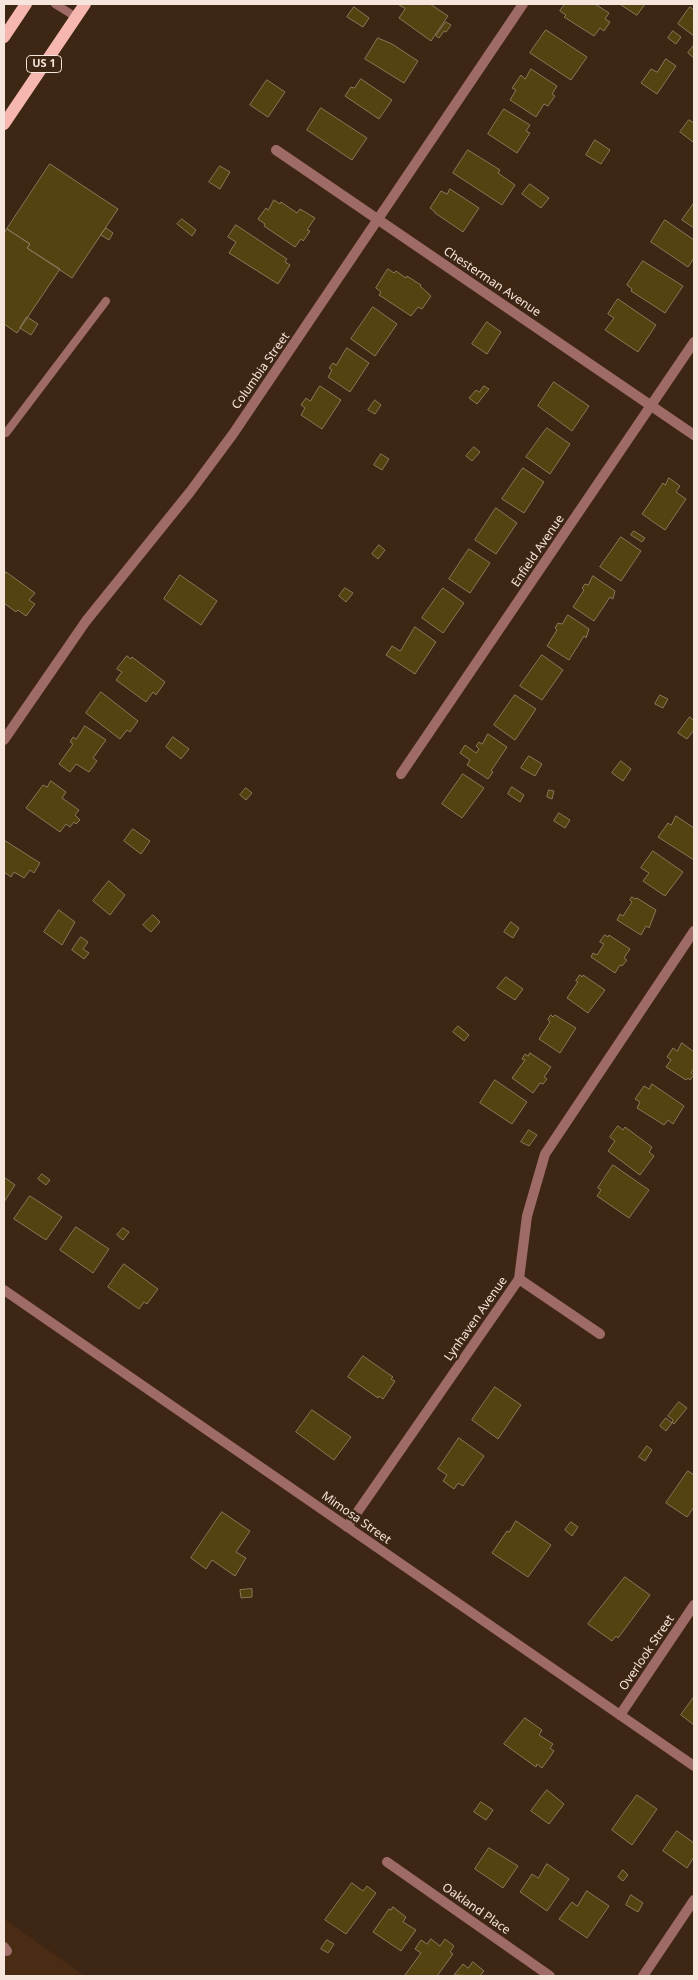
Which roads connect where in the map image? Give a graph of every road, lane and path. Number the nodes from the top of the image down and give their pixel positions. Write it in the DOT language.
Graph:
graph roads {
  1 [pos="26,4"];
  2 [pos="55,4"];
  3 [pos="85,4"];
  4 [pos="524,4"];
  5 [pos="76,17"];
  6 [pos="4,37"];
  7 [pos="4,124"];
  8 [pos="276,150"];
  9 [pos="378,219"];
  10 [pos="106,302"];
  11 [pos="694,342"];
  12 [pos="651,406"];
  13 [pos="4,432"];
  14 [pos="694,435"];
  15 [pos="4,740"];
  16 [pos="401,774"];
  17 [pos="694,931"];
  18 [pos="518,1279"];
  19 [pos="4,1290"];
  20 [pos="600,1334"];
  21 [pos="347,1527"];
  22 [pos="694,1605"];
  23 [pos="620,1715"];
  24 [pos="694,1766"];
  25 [pos="387,1862"];
  26 [pos="694,1900"];
  27 [pos="550,1976"];
  28 [pos="643,1976"];
  1 -- 6 [label="main road"];
  2 -- 5 [label="lane"];
  3 -- 5 [label="main road, US 1"];
  4 -- 9 [label="street, Columbia Street"];
  5 -- 7 [label="main road, US 1"];
  8 -- 9 [label="street, Chesterman Avenue"];
  9 -- 12 [label="street, Chesterman Avenue"];
  9 -- 15 [label="street, Columbia Street"];
  10 -- 13 [label="lane"];
  11 -- 12 [label="street, Enfield Avenue"];
  12 -- 14 [label="street, Chesterman Avenue"];
  12 -- 16 [label="street, Enfield Avenue"];
  17 -- 18 [label="street, Lynhaven Avenue"];
  18 -- 20 [label="street"];
  18 -- 21 [label="street, Lynhaven Avenue"];
  19 -- 21 [label="street, Mimosa Street"];
  21 -- 23 [label="street, Mimosa Street"];
  22 -- 23 [label="street, Overlook Street"];
  23 -- 24 [label="street, Mimosa Street"];
  25 -- 27 [label="street, Oakland Place"];
  26 -- 28 [label="street"];
}
